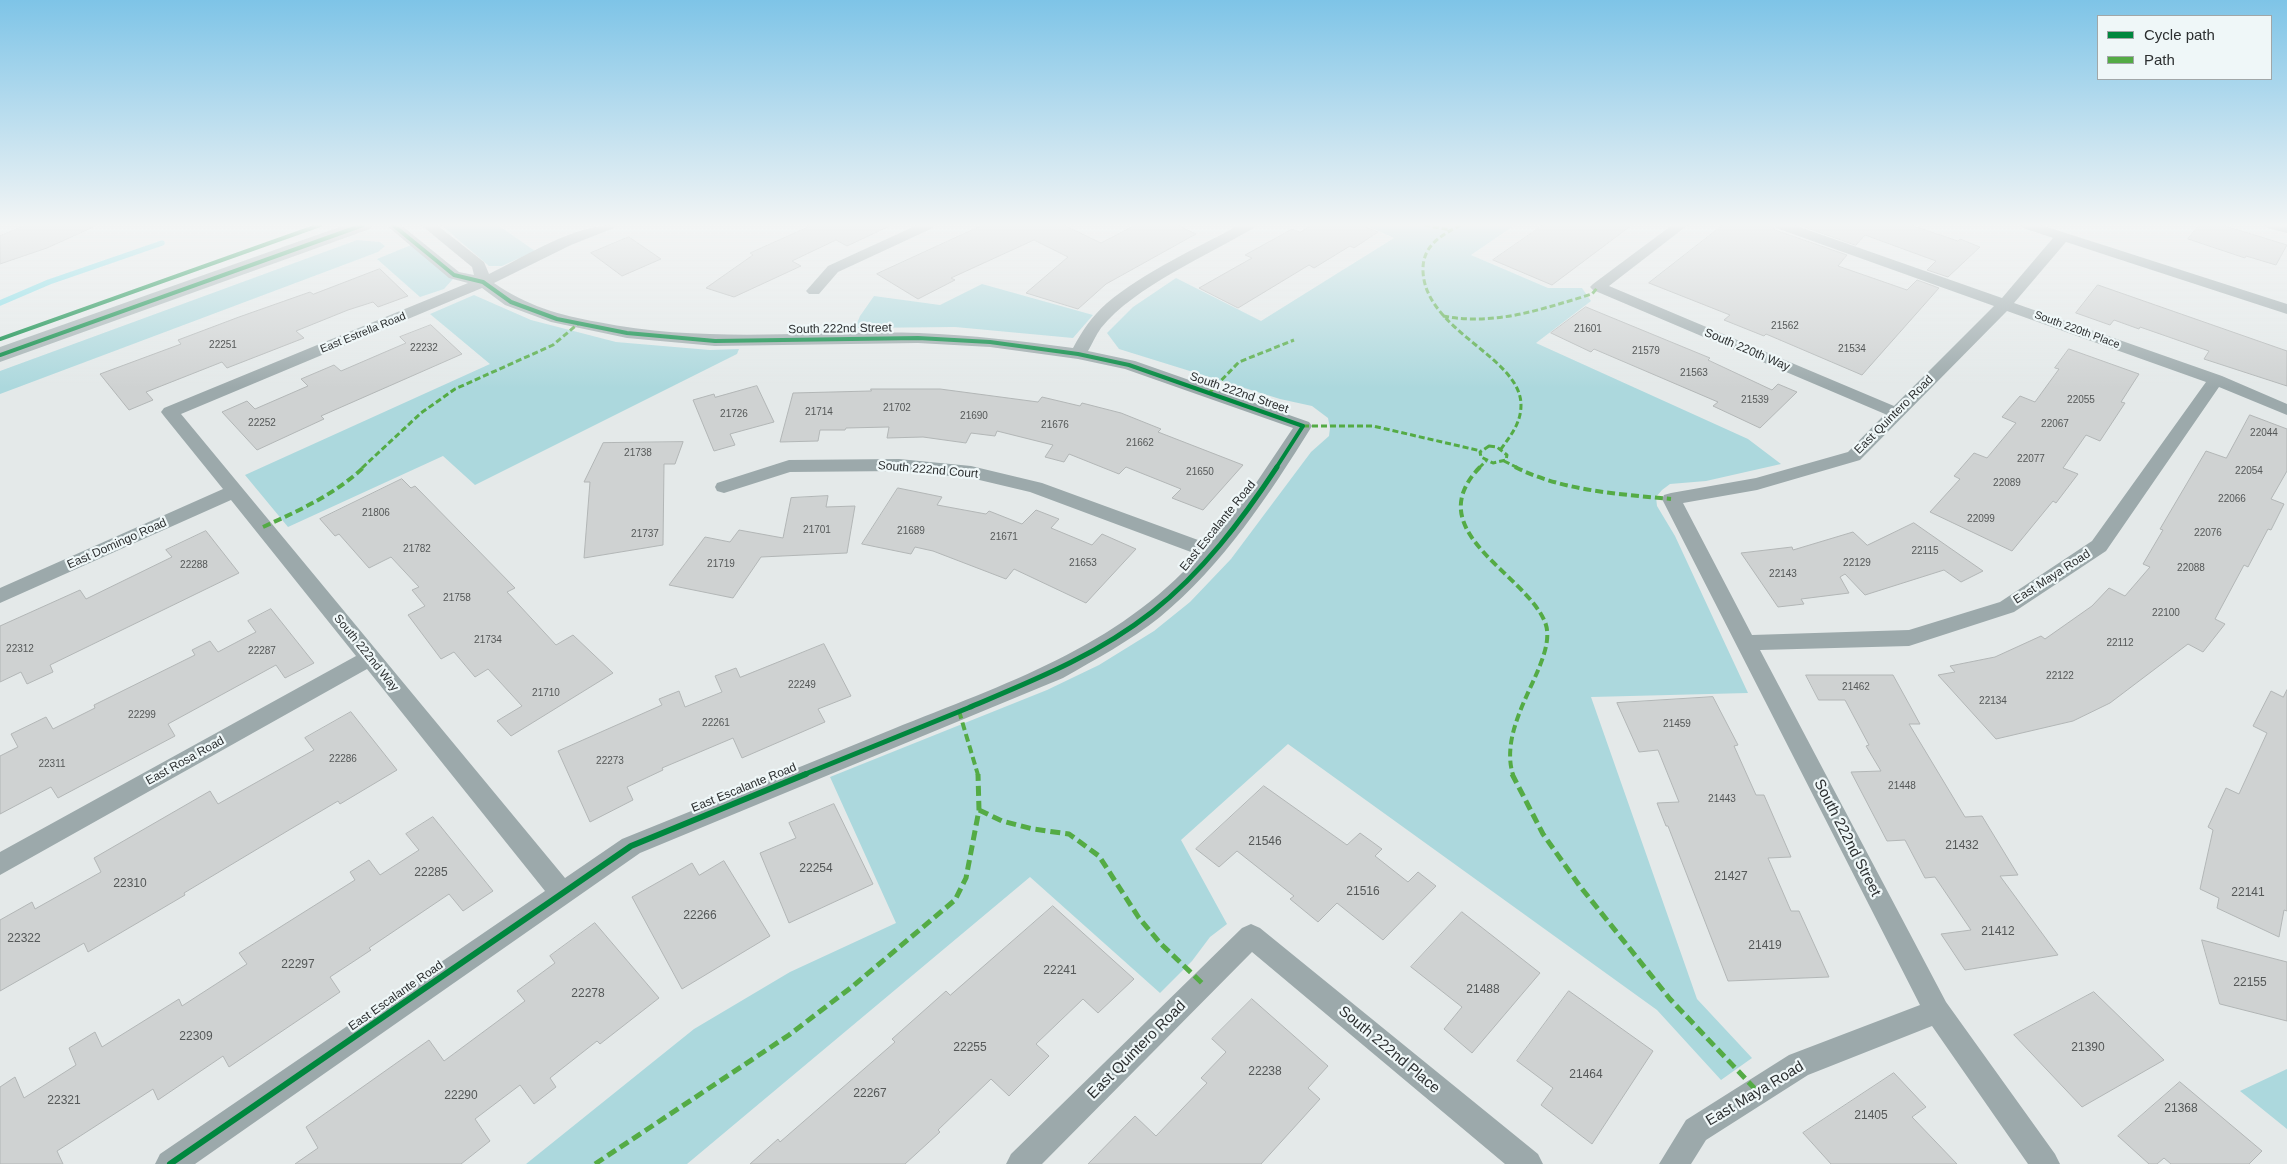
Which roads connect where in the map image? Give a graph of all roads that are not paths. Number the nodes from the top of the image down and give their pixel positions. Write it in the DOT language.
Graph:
graph roads {
  1 [pos="168,279"];
  2 [pos="211,279"];
  3 [pos="473,279"];
  4 [pos="489,279"];
  5 [pos="824,279"];
  6 [pos="1153,279"];
  7 [pos="1608,279"];
  8 [pos="1935,279"];
  9 [pos="2026,279"];
  10 [pos="2196,279"];
  11 [pos="483,282"];
  12 [pos="814,291"];
  13 [pos="2005,304"];
  14 [pos="2287,309"];
  15 [pos="0,339"];
  16 [pos="1078,354"];
  17 [pos="0,355"];
  18 [pos="2216,380"];
  19 [pos="2287,410"];
  20 [pos="170,412"];
  21 [pos="1897,413"];
  22 [pos="1304,426"];
  23 [pos="724,487"];
  24 [pos="234,491"];
  25 [pos="1670,499"];
  26 [pos="1212,553"];
  27 [pos="0,596"];
  28 [pos="1746,643"];
  29 [pos="370,658"];
  30 [pos="0,864"];
  31 [pos="562,893"];
  32 [pos="1251,936"];
  33 [pos="1937,1010"];
  34 [pos="170,1164"];
  35 [pos="1021,1164"];
  36 [pos="1528,1164"];
  37 [pos="1674,1164"];
  38 [pos="2045,1164"];
  1 -- 15 [label="main road"];
  2 -- 17 [label="main road"];
  3 -- 11 [label="street, South 222nd Street"];
  4 -- 11 [label="street, East Estrella Road"];
  5 -- 12 [label="street"];
  6 -- 16 [label="street"];
  7 -- 21 [label="street, South 220th Way"];
  8 -- 13 [label="street, South 220th Place"];
  9 -- 13 [label="street, East Quintero Road"];
  10 -- 14 [label="street"];
  11 -- 16 [label="street, South 222nd Street"];
  11 -- 20 [label="street, East Estrella Road"];
  13 -- 18 [label="street, South 220th Place"];
  13 -- 21 [label="street, East Quintero Road"];
  16 -- 22 [label="street, South 222nd Street"];
  18 -- 19 [label="street, South 220th Place"];
  18 -- 28 [label="street, East Maya Road"];
  20 -- 24 [label="street, South 222nd Way"];
  21 -- 25 [label="street, East Quintero Road"];
  22 -- 26 [label="street, East Escalante Road"];
  23 -- 26 [label="street, South 222nd Court"];
  24 -- 27 [label="street, East Domingo Road"];
  24 -- 29 [label="street, South 222nd Way"];
  25 -- 28 [label="street, South 222nd Street"];
  26 -- 31 [label="street, East Escalante Road"];
  28 -- 33 [label="street, South 222nd Street"];
  29 -- 30 [label="street, East Rosa Road"];
  29 -- 31 [label="street, South 222nd Way"];
  31 -- 34 [label="street, East Escalante Road"];
  32 -- 35 [label="street, East Quintero Road"];
  32 -- 36 [label="street, South 222nd Place"];
  33 -- 37 [label="street, East Maya Road"];
  33 -- 38 [label="street, South 222nd Street"];
}
